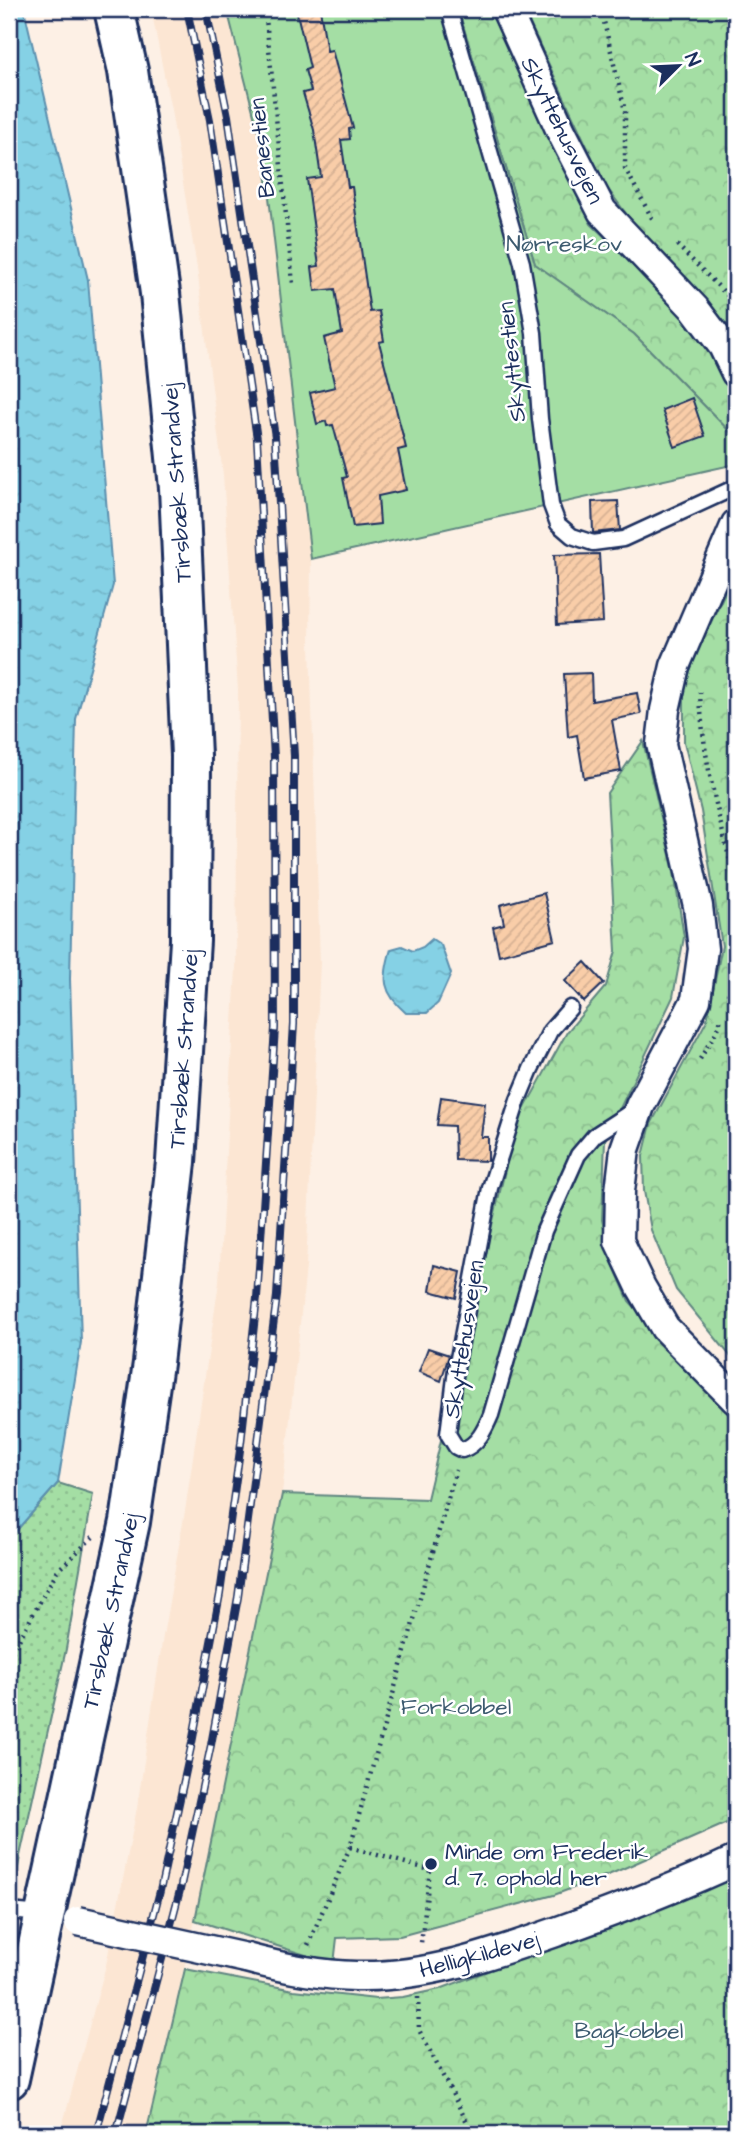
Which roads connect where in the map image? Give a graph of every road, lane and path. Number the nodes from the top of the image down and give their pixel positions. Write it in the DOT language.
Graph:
graph roads {
  1 [pos="114,9"];
  2 [pos="265,9"];
  3 [pos="449,9"];
  4 [pos="506,9"];
  5 [pos="601,9"];
  6 [pos="663,231"];
  7 [pos="672,240"];
  8 [pos="293,284"];
  9 [pos="736,304"];
  10 [pos="736,373"];
  11 [pos="736,488"];
  12 [pos="736,524"];
  13 [pos="700,690"];
  14 [pos="736,884"];
  15 [pos="570,1008"];
  16 [pos="640,1106"];
  17 [pos="736,1400"];
  18 [pos="462,1450"];
  19 [pos="130,1522"];
  20 [pos="9,1658"];
  21 [pos="350,1847"];
  22 [pos="736,1860"];
  23 [pos="9,1911"];
  24 [pos="62,1918"];
  25 [pos="296,1972"];
  26 [pos="417,1972"];
  27 [pos="9,2079"];
  28 [pos="470,2134"];
  1 -- 19 [label="street, Tirsbæk Strandvej"];
  2 -- 8 [label="path, Banestien"];
  3 -- 11 [label="lane, Skyttestien"];
  4 -- 10 [label="street, Skyttehusvejen"];
  5 -- 6 [label="path"];
  7 -- 9 [label="path"];
  12 -- 16 [label="street, Skyttehusvejen"];
  13 -- 14 [label="path"];
  15 -- 18 [label="lane, Skyttehusvejen"];
  16 -- 17 [label="street, Skyttehusvejen"];
  16 -- 18 [label="lane, Skyttehusvejen"];
  18 -- 21 [label="path"];
  19 -- 20 [label="path"];
  19 -- 24 [label="street, Tirsbæk Strandvej"];
  21 -- 25 [label="path"];
  21 -- 26 [label="path"];
  22 -- 26 [label="street, Helligkildevej"];
  23 -- 24 [label="lane"];
  24 -- 25 [label="street, Helligkildevej, bridge"];
  24 -- 27 [label="street, Tirsbæk Strandvej"];
  25 -- 26 [label="street, Helligkildevej"];
  26 -- 28 [label="path"];
}
